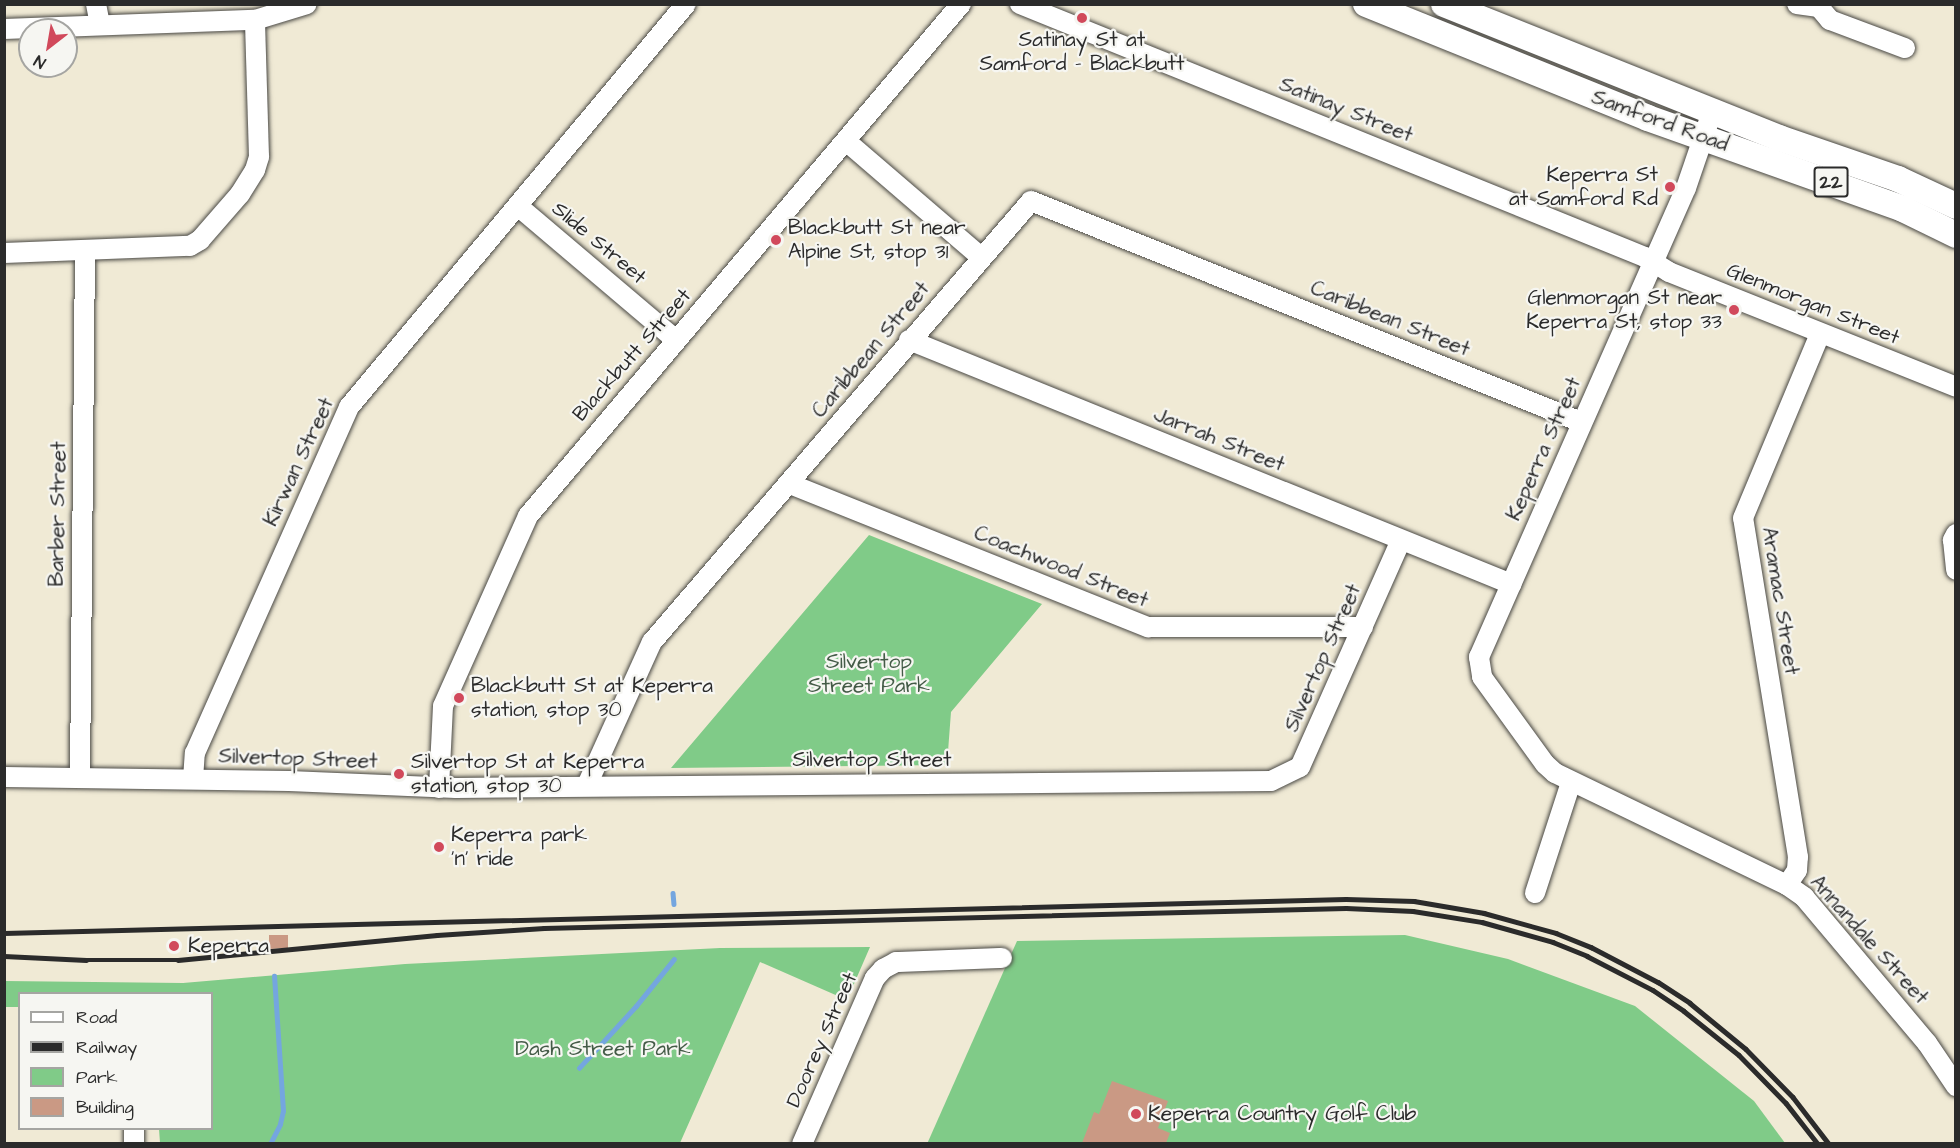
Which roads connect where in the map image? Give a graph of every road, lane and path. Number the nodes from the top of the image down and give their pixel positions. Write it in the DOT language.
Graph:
graph roads {
  1 [pos="96,4"];
  2 [pos="307,4"];
  3 [pos="686,4"];
  4 [pos="962,4"];
  5 [pos="1020,4"];
  6 [pos="1444,4"];
  7 [pos="1797,4"];
  8 [pos="1369,5"];
  9 [pos="1819,6"];
  10 [pos="276,10"];
  11 [pos="255,20"];
  12 [pos="100,25"];
  13 [pos="4,29"];
  14 [pos="1905,48"];
  15 [pos="1712,112"];
  16 [pos="1703,137"];
  17 [pos="846,141"];
  18 [pos="518,206"];
  19 [pos="1956,206"];
  20 [pos="1955,230"];
  21 [pos="85,251"];
  22 [pos="4,253"];
  23 [pos="981,257"];
  24 [pos="1653,263"];
  25 [pos="1820,334"];
  26 [pos="676,340"];
  27 [pos="909,340"];
  28 [pos="1956,387"];
  29 [pos="1581,422"];
  30 [pos="790,484"];
  31 [pos="1956,534"];
  32 [pos="1401,540"];
  33 [pos="1956,570"];
  34 [pos="1511,584"];
  35 [pos="1363,627"];
  36 [pos="4,777"];
  37 [pos="80,778"];
  38 [pos="193,779"];
  39 [pos="1571,782"];
  40 [pos="587,785"];
  41 [pos="439,788"];
  42 [pos="1787,885"];
  43 [pos="1536,893"];
  44 [pos="1002,958"];
  45 [pos="1956,1086"];
  46 [pos="802,1143"];
  1 -- 12 [label="street"];
  2 -- 10 [label="street"];
  3 -- 18 [label="street, Kirwan Street"];
  4 -- 17 [label="street, Blackbutt Street"];
  5 -- 24 [label="street, Satinay Street"];
  6 -- 15 [label="main road, Samford Road / 22"];
  7 -- 9 [label="street"];
  8 -- 16 [label="main road, Samford Road / 22"];
  9 -- 14 [label="street"];
  10 -- 11 [label="street"];
  11 -- 12 [label="street"];
  11 -- 21 [label="street"];
  12 -- 13 [label="street"];
  15 -- 16 [label="street, Keperra Street"];
  15 -- 19 [label="main road, Samford Road / 22"];
  16 -- 20 [label="main road, Samford Road / 22"];
  16 -- 24 [label="street, Keperra Street"];
  17 -- 23 [label="street"];
  17 -- 26 [label="street, Blackbutt Street"];
  18 -- 26 [label="street, Slide Street"];
  18 -- 38 [label="street, Kirwan Street"];
  21 -- 22 [label="street"];
  21 -- 37 [label="street, Barber Street"];
  23 -- 27 [label="street, Caribbean Street"];
  23 -- 29 [label="street, Caribbean Street"];
  24 -- 25 [label="street, Glenmorgan Street"];
  24 -- 29 [label="street, Keperra Street"];
  25 -- 28 [label="street, Glenmorgan Street"];
  25 -- 42 [label="street, Aramac Street"];
  26 -- 41 [label="street, Blackbutt Street"];
  27 -- 30 [label="street, Caribbean Street"];
  27 -- 32 [label="street, Jarrah Street"];
  29 -- 34 [label="street, Keperra Street"];
  30 -- 35 [label="street, Coachwood Street"];
  30 -- 40 [label="street, Caribbean Street"];
  31 -- 33 [label="street"];
  32 -- 34 [label="street, Jarrah Street"];
  32 -- 35 [label="street, Silvertop Street"];
  34 -- 39 [label="street, Keperra Street"];
  35 -- 40 [label="street, Silvertop Street"];
  36 -- 37 [label="street"];
  37 -- 38 [label="street"];
  38 -- 41 [label="street, Silvertop Street"];
  39 -- 42 [label="street, Keperra Street"];
  39 -- 43 [label="street"];
  40 -- 41 [label="street, Silvertop Street"];
  42 -- 45 [label="street, Annandale Street"];
  44 -- 46 [label="street, Doorey Street"];
}
